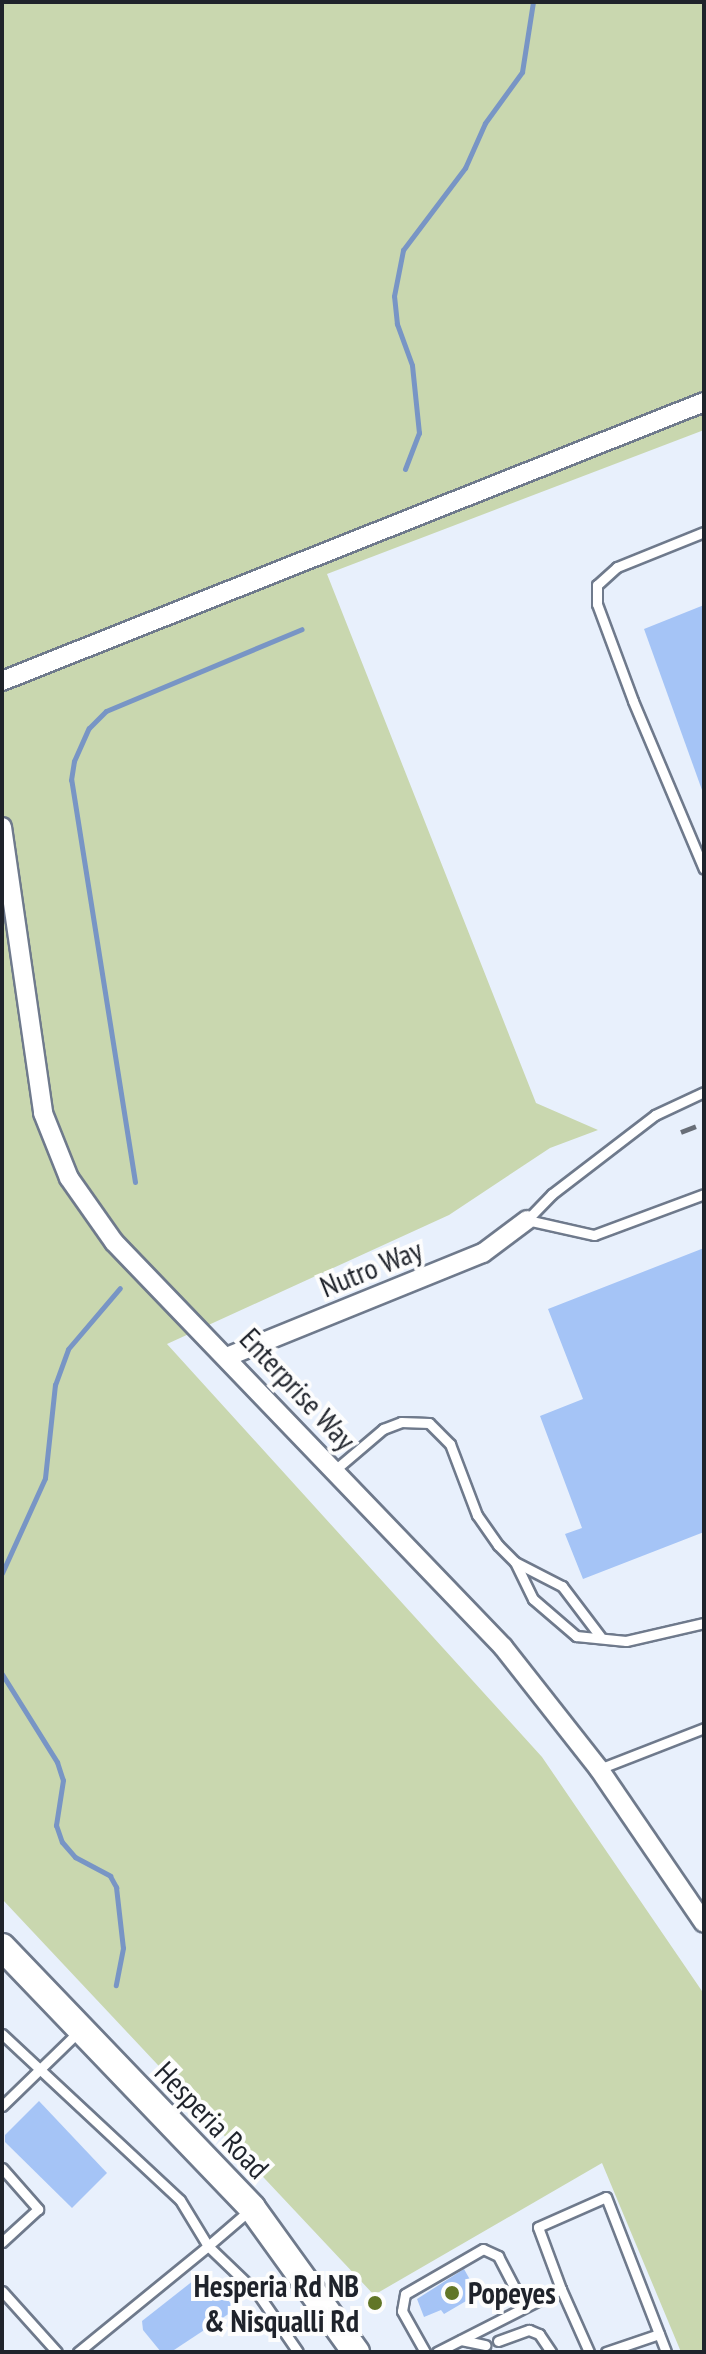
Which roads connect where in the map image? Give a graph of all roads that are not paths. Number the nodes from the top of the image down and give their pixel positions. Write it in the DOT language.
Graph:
graph roads {
  1 [pos="704,402"];
  2 [pos="704,532"];
  3 [pos="2,681"];
  4 [pos="2,827"];
  5 [pos="704,869"];
  6 [pos="704,1092"];
  7 [pos="704,1194"];
  8 [pos="527,1220"];
  9 [pos="229,1356"];
  10 [pos="336,1469"];
  11 [pos="515,1562"];
  12 [pos="704,1623"];
  13 [pos="600,1636"];
  14 [pos="704,1728"];
  15 [pos="599,1769"];
  16 [pos="704,1923"];
  17 [pos="2,1947"];
  18 [pos="81,2029"];
  19 [pos="2,2034"];
  20 [pos="39,2070"];
  21 [pos="2,2106"];
  22 [pos="2,2168"];
  23 [pos="252,2208"];
  24 [pos="2,2242"];
  25 [pos="208,2246"];
  26 [pos="561,2289"];
  27 [pos="2,2291"];
  28 [pos="524,2306"];
  29 [pos="659,2334"];
  30 [pos="461,2340"];
  31 [pos="498,2341"];
  32 [pos="485,2345"];
  33 [pos="57,2352"];
  34 [pos="78,2352"];
  35 [pos="298,2352"];
  36 [pos="356,2352"];
  37 [pos="425,2352"];
  38 [pos="437,2352"];
  39 [pos="551,2352"];
  40 [pos="589,2352"];
  41 [pos="606,2352"];
  42 [pos="666,2352"];
  1 -- 3 [label="street"];
  2 -- 5 [label="lane"];
  4 -- 9 [label="street, Enterprise Way"];
  6 -- 8 [label="lane"];
  7 -- 8 [label="lane"];
  8 -- 9 [label="street, Nutro Way"];
  9 -- 10 [label="street, Enterprise Way"];
  10 -- 11 [label="lane"];
  10 -- 15 [label="street, Enterprise Way"];
  11 -- 13 [label="lane"];
  11 -- 13 [label="lane"];
  12 -- 13 [label="lane"];
  14 -- 15 [label="lane"];
  15 -- 16 [label="street, Enterprise Way"];
  17 -- 18 [label="main road, Hesperia Road"];
  18 -- 20 [label="lane"];
  18 -- 23 [label="main road, Hesperia Road"];
  19 -- 20 [label="lane"];
  20 -- 21 [label="lane"];
  20 -- 25 [label="lane"];
  22 -- 24 [label="lane"];
  23 -- 25 [label="lane"];
  23 -- 36 [label="main road, Hesperia Road"];
  25 -- 34 [label="lane"];
  25 -- 35 [label="lane"];
  26 -- 28 [label="lane"];
  26 -- 29 [label="lane"];
  26 -- 40 [label="lane"];
  27 -- 33 [label="lane"];
  28 -- 30 [label="lane"];
  28 -- 37 [label="lane"];
  29 -- 41 [label="lane"];
  29 -- 42 [label="lane"];
  30 -- 32 [label="lane"];
  30 -- 38 [label="lane"];
  31 -- 39 [label="lane"];
}
